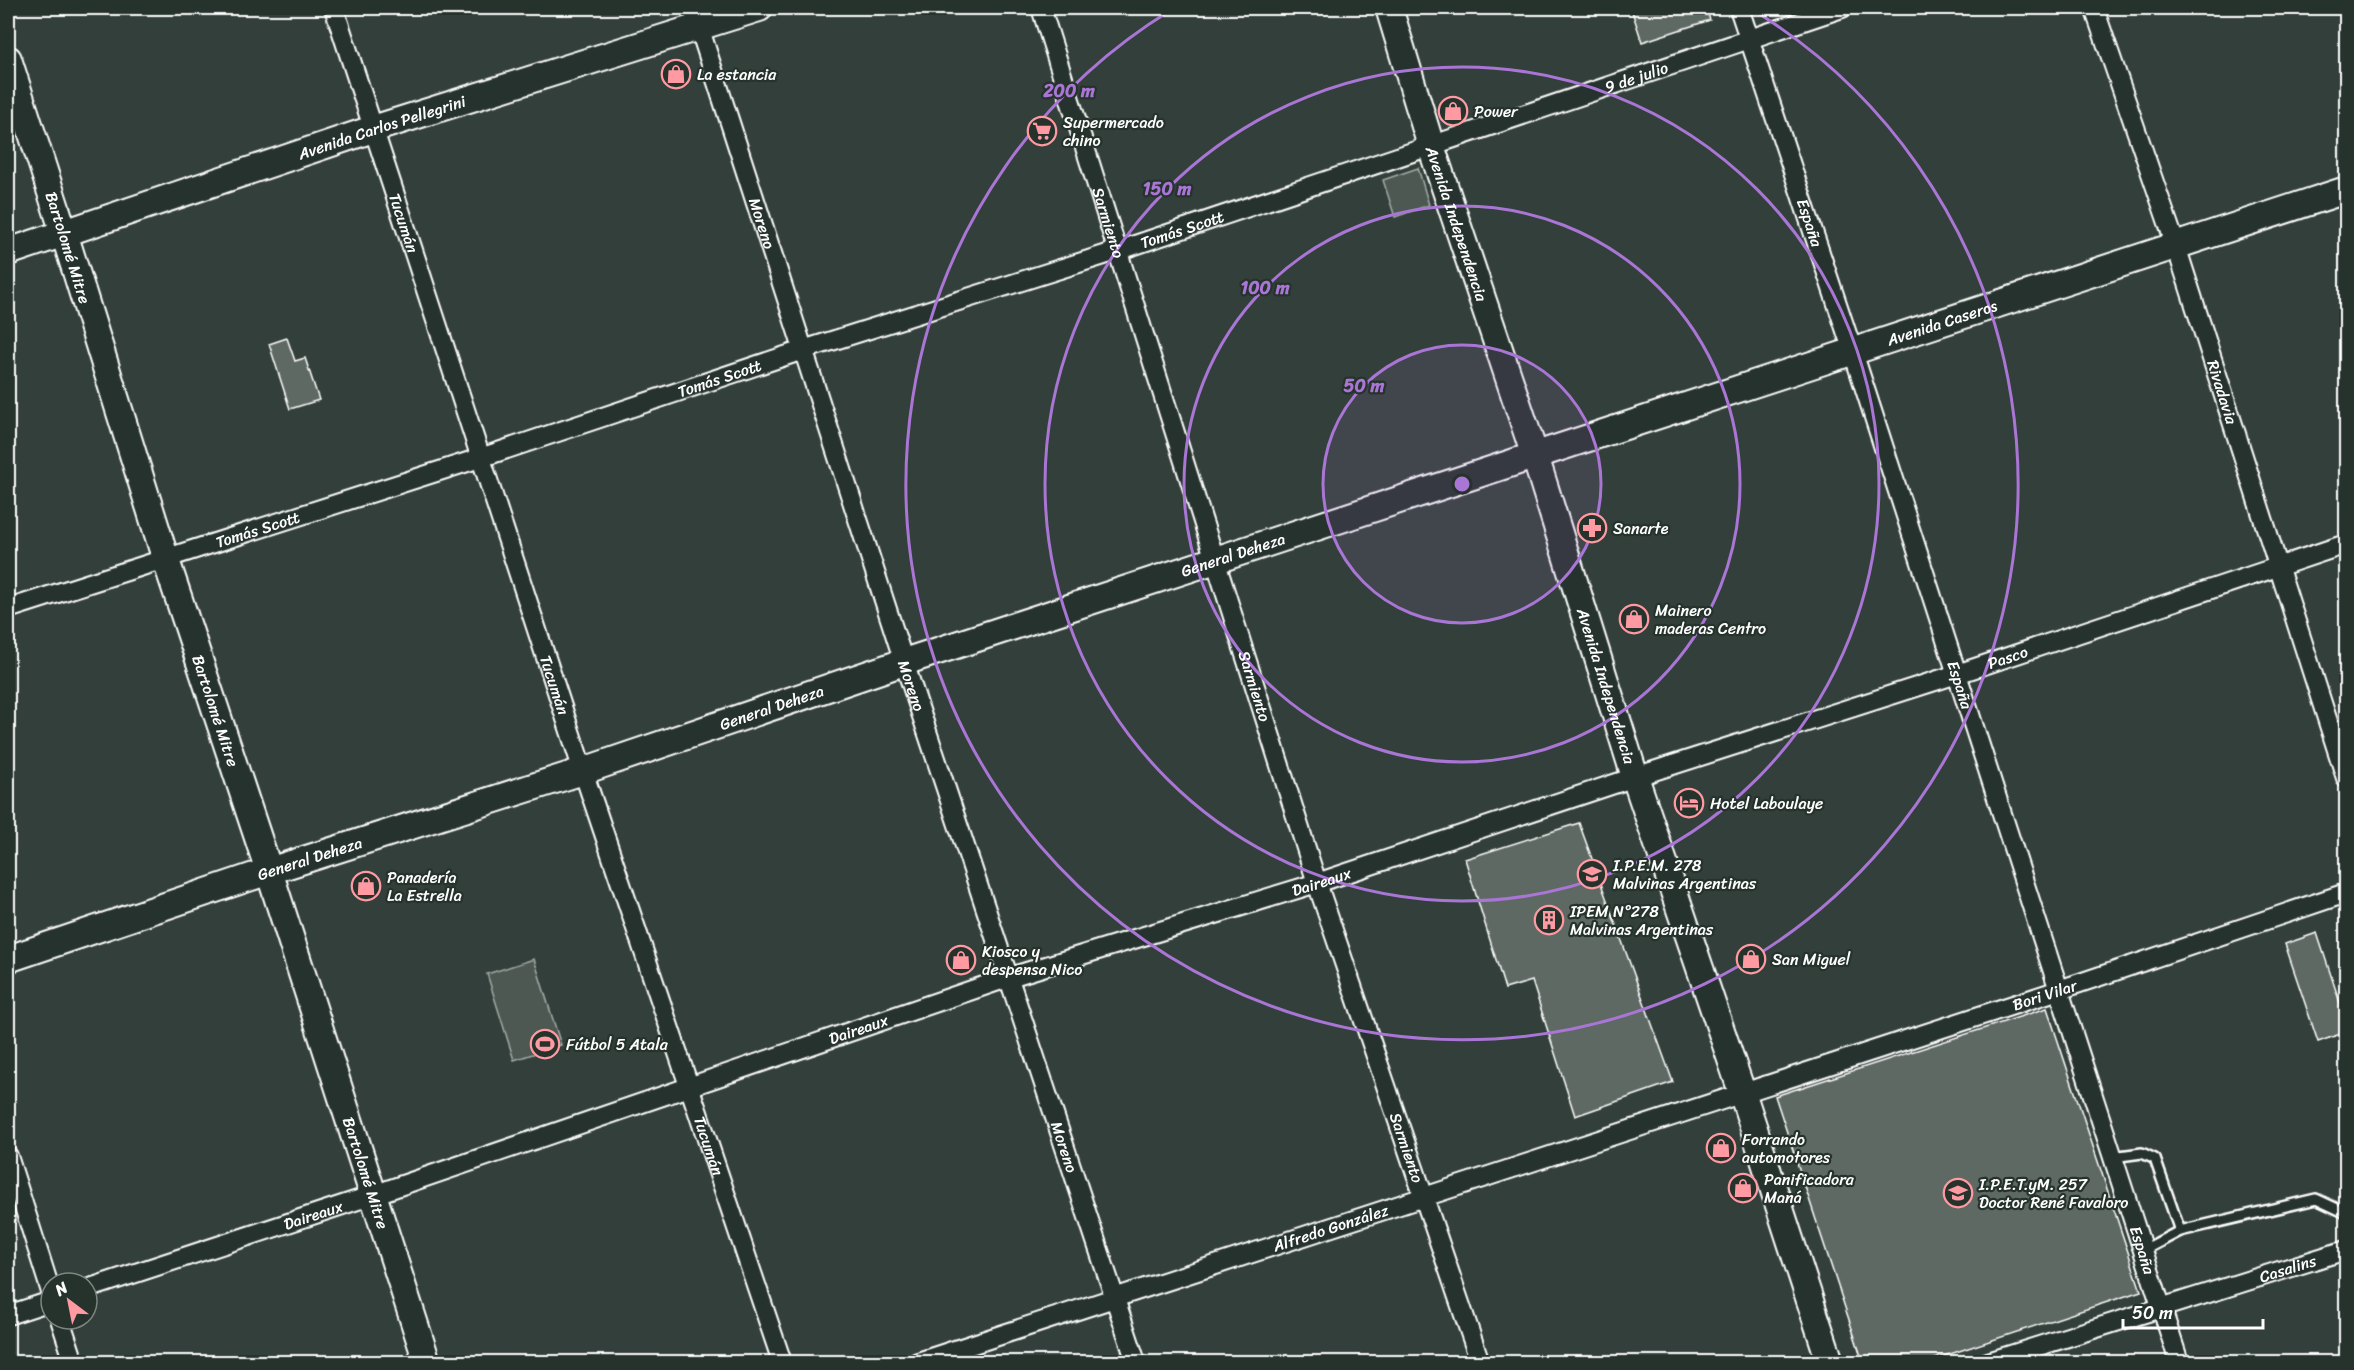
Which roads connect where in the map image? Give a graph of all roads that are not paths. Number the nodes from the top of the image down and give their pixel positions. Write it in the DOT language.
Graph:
graph roads {
  1 [pos="334,8"];
  2 [pos="759,8"];
  3 [pos="1041,8"];
  4 [pos="1389,8"];
  5 [pos="1738,8"];
  6 [pos="1842,8"];
  7 [pos="2094,8"];
  8 [pos="696,17"];
  9 [pos="1749,39"];
  10 [pos="8,59"];
  11 [pos="373,129"];
  12 [pos="1431,146"];
  13 [pos="2346,190"];
  14 [pos="64,233"];
  15 [pos="2176,246"];
  16 [pos="1117,251"];
  17 [pos="8,252"];
  18 [pos="803,350"];
  19 [pos="1853,352"];
  20 [pos="1535,456"];
  21 [pos="480,458"];
  22 [pos="2346,544"];
  23 [pos="165,557"];
  24 [pos="1215,560"];
  25 [pos="2278,566"];
  26 [pos="8,609"];
  27 [pos="904,662"];
  28 [pos="1957,674"];
  29 [pos="583,771"];
  30 [pos="1635,777"];
  31 [pos="2346,778"];
  32 [pos="269,871"];
  33 [pos="1317,883"];
  34 [pos="2346,893"];
  35 [pos="8,959"];
  36 [pos="1010,978"];
  37 [pos="2059,990"];
  38 [pos="688,1086"];
  39 [pos="1742,1092"];
  40 [pos="8,1156"];
  41 [pos="2112,1157"];
  42 [pos="373,1195"];
  43 [pos="1422,1197"];
  44 [pos="2346,1213"];
  45 [pos="2180,1230"];
  46 [pos="2346,1250"];
  47 [pos="2142,1251"];
  48 [pos="44,1271"];
  49 [pos="99,1285"];
  50 [pos="1116,1297"];
  51 [pos="39,1305"];
  52 [pos="2161,1308"];
  53 [pos="8,1315"];
  54 [pos="64,1331"];
  55 [pos="74,1362"];
  56 [pos="427,1362"];
  57 [pos="782,1362"];
  58 [pos="918,1362"];
  59 [pos="1136,1362"];
  60 [pos="1480,1362"];
  61 [pos="1830,1362"];
  62 [pos="1988,1362"];
  63 [pos="2179,1362"];
  1 -- 11 [label="street, Tucumán"];
  2 -- 8 [label="main road, Avenida Carlos Pellegrini"];
  3 -- 16 [label="street, Sarmiento"];
  4 -- 12 [label="main road, Avenida Independencia"];
  5 -- 9 [label="street, España"];
  6 -- 9 [label="street, 9 de julio"];
  7 -- 15 [label="street, Rivadavia"];
  8 -- 11 [label="main road, Avenida Carlos Pellegrini"];
  8 -- 18 [label="street, Moreno"];
  9 -- 12 [label="street, 9 de julio"];
  9 -- 19 [label="street, España"];
  10 -- 14 [label="main road, Bartolomé Mitre"];
  11 -- 14 [label="main road, Avenida Carlos Pellegrini"];
  11 -- 21 [label="street, Tucumán"];
  12 -- 16 [label="street, Tomás Scott"];
  12 -- 20 [label="main road, Avenida Independencia"];
  13 -- 15 [label="main road, Avenida Caseros"];
  14 -- 17 [label="main road, Avenida Carlos Pellegrini"];
  14 -- 23 [label="main road, Bartolomé Mitre"];
  15 -- 19 [label="main road, Avenida Caseros"];
  15 -- 25 [label="street, Rivadavia"];
  16 -- 18 [label="street, Tomás Scott"];
  16 -- 24 [label="street, Sarmiento"];
  18 -- 21 [label="street, Tomás Scott"];
  18 -- 27 [label="street, Moreno"];
  19 -- 20 [label="main road, Avenida Caseros"];
  19 -- 28 [label="street, España"];
  20 -- 24 [label="main road, General Deheza"];
  20 -- 30 [label="main road, Avenida Independencia"];
  21 -- 23 [label="street, Tomás Scott"];
  21 -- 29 [label="street, Tucumán"];
  22 -- 25 [label="street, Pasco"];
  23 -- 26 [label="street, Tomás Scott"];
  23 -- 32 [label="main road, Bartolomé Mitre"];
  24 -- 27 [label="main road, General Deheza"];
  24 -- 33 [label="street, Sarmiento"];
  25 -- 28 [label="street, Pasco"];
  25 -- 31 [label="street, Rivadavia"];
  27 -- 29 [label="main road, General Deheza"];
  27 -- 36 [label="street, Moreno"];
  28 -- 30 [label="street, Pasco"];
  28 -- 37 [label="street, España"];
  29 -- 32 [label="main road, General Deheza"];
  29 -- 38 [label="street, Tucumán"];
  30 -- 33 [label="street, Daireaux"];
  30 -- 39 [label="main road, Avenida Independencia"];
  32 -- 35 [label="main road, General Deheza"];
  32 -- 42 [label="main road, Bartolomé Mitre"];
  33 -- 36 [label="street, Daireaux"];
  33 -- 43 [label="street, Sarmiento"];
  34 -- 37 [label="street, Bori Vilar"];
  36 -- 38 [label="street, Daireaux"];
  36 -- 50 [label="street, Moreno"];
  37 -- 39 [label="street, Bori Vilar"];
  37 -- 41 [label="street, España"];
  38 -- 42 [label="street, Daireaux"];
  38 -- 57 [label="street, Tucumán"];
  39 -- 43 [label="street, Alfredo González"];
  39 -- 61 [label="main road, Avenida Independencia"];
  40 -- 48 [label="street"];
  41 -- 45 [label="lane"];
  41 -- 47 [label="street, España"];
  42 -- 49 [label="street, Daireaux"];
  42 -- 56 [label="main road, Bartolomé Mitre"];
  43 -- 50 [label="street, Alfredo González"];
  43 -- 60 [label="street, Sarmiento"];
  44 -- 45 [label="lane"];
  45 -- 47 [label="lane"];
  46 -- 52 [label="street, Casalins"];
  47 -- 52 [label="street, España"];
  50 -- 58 [label="street, Alfredo González"];
  50 -- 59 [label="street, Moreno"];
  51 -- 53 [label="street"];
  52 -- 62 [label="street, Casalins"];
  52 -- 63 [label="street, España"];
  54 -- 55 [label="street"];
}
